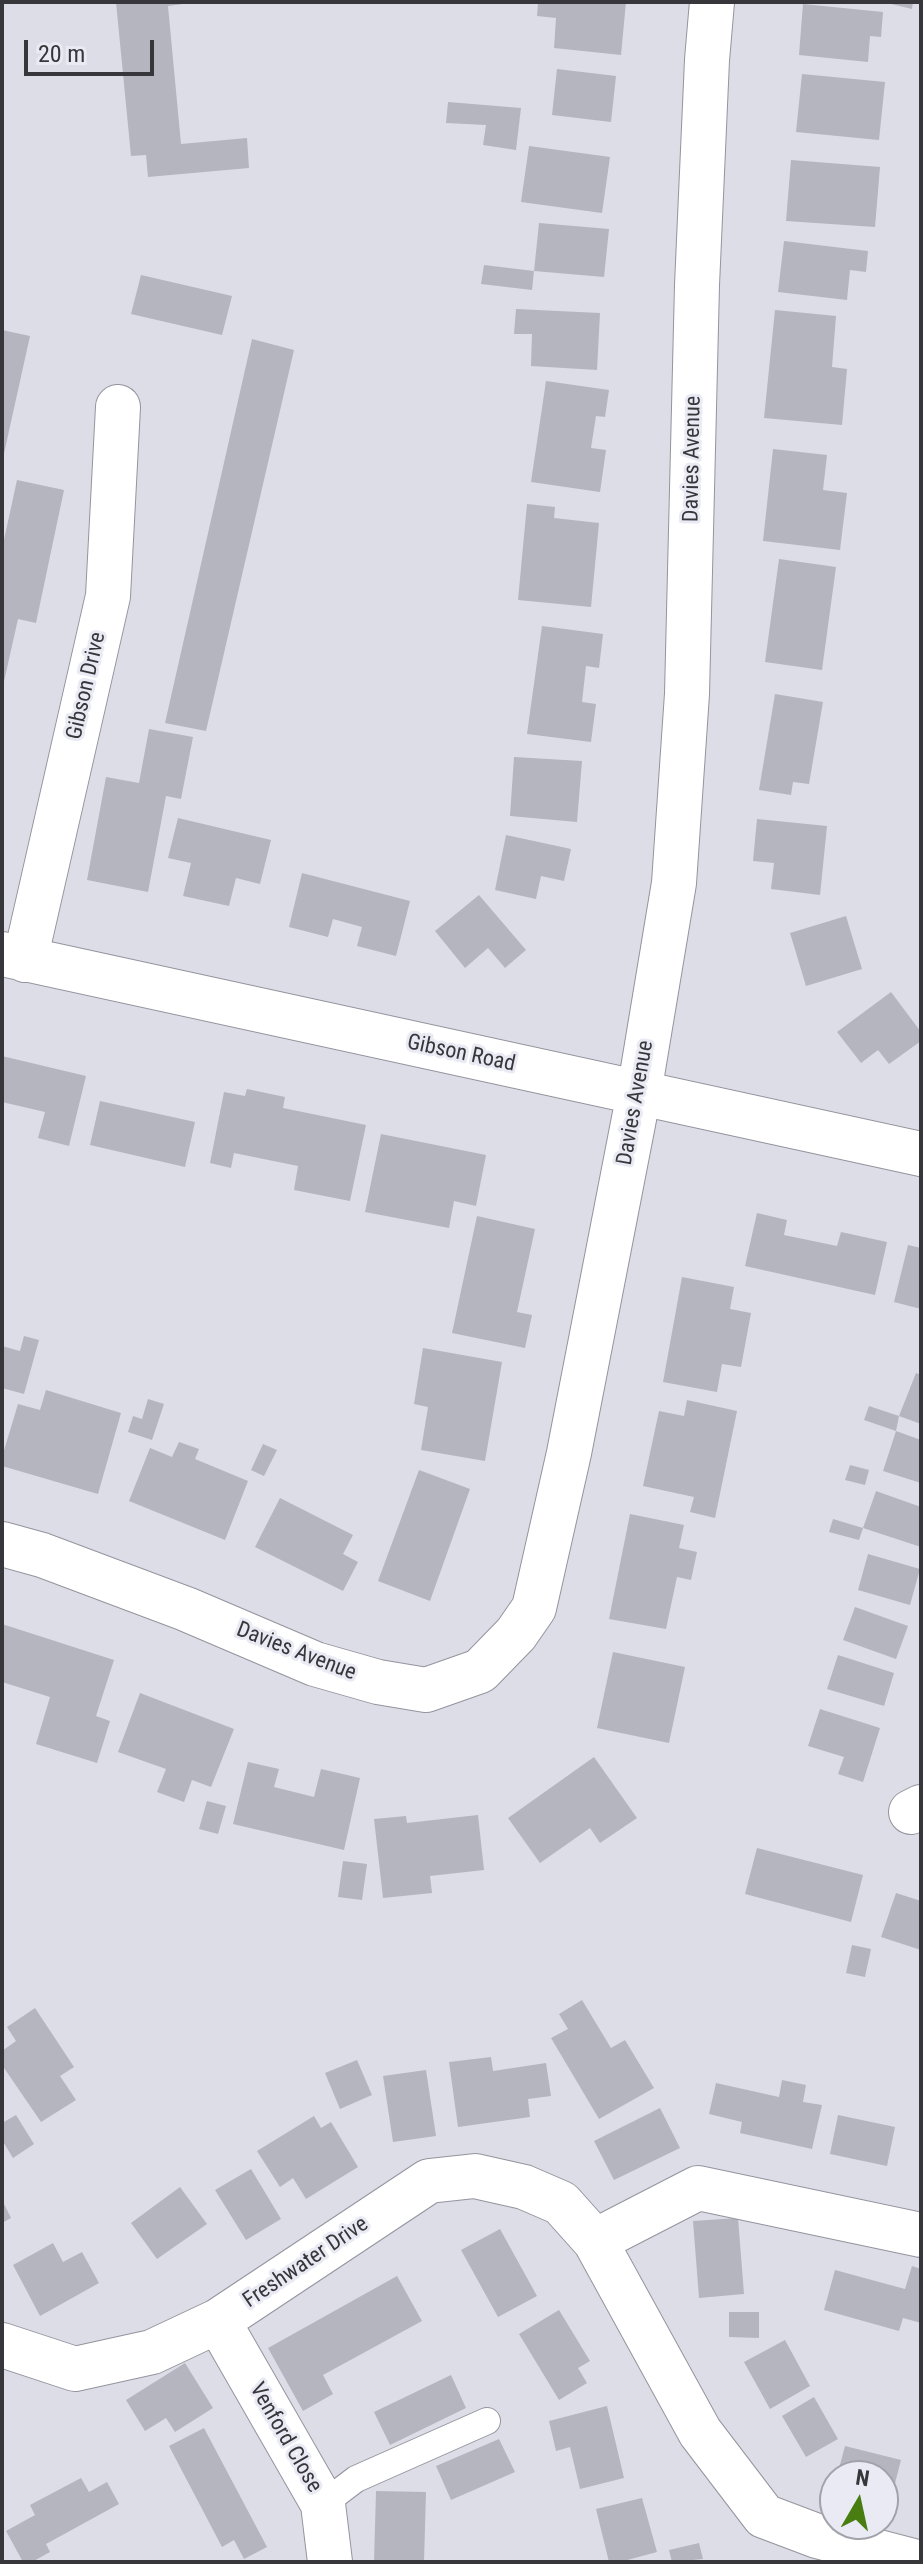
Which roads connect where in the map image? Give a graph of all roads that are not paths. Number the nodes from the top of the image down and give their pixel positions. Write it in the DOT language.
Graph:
graph roads {
  1 [pos="712,2"];
  2 [pos="118,407"];
  3 [pos="14,957"];
  4 [pos="639,1093"];
  5 [pos="921,1154"];
  6 [pos="2,1544"];
  7 [pos="921,2235"];
  8 [pos="595,2241"];
  9 [pos="218,2321"];
  10 [pos="2,2345"];
  11 [pos="487,2421"];
  12 [pos="323,2504"];
  13 [pos="892,2559"];
  14 [pos="330,2562"];
  1 -- 4 [label="street, Davies Avenue"];
  2 -- 3 [label="street, Gibson Drive"];
  3 -- 4 [label="street, Gibson Road"];
  4 -- 5 [label="street, Gibson Road"];
  4 -- 6 [label="street, Davies Avenue"];
  7 -- 8 [label="street"];
  8 -- 9 [label="street, Freshwater Drive"];
  8 -- 13 [label="street, Freshwater Drive"];
  9 -- 10 [label="street, Freshwater Drive"];
  9 -- 12 [label="street, Venford Close"];
  11 -- 12 [label="lane"];
  12 -- 14 [label="street, Venford Close"];
}
